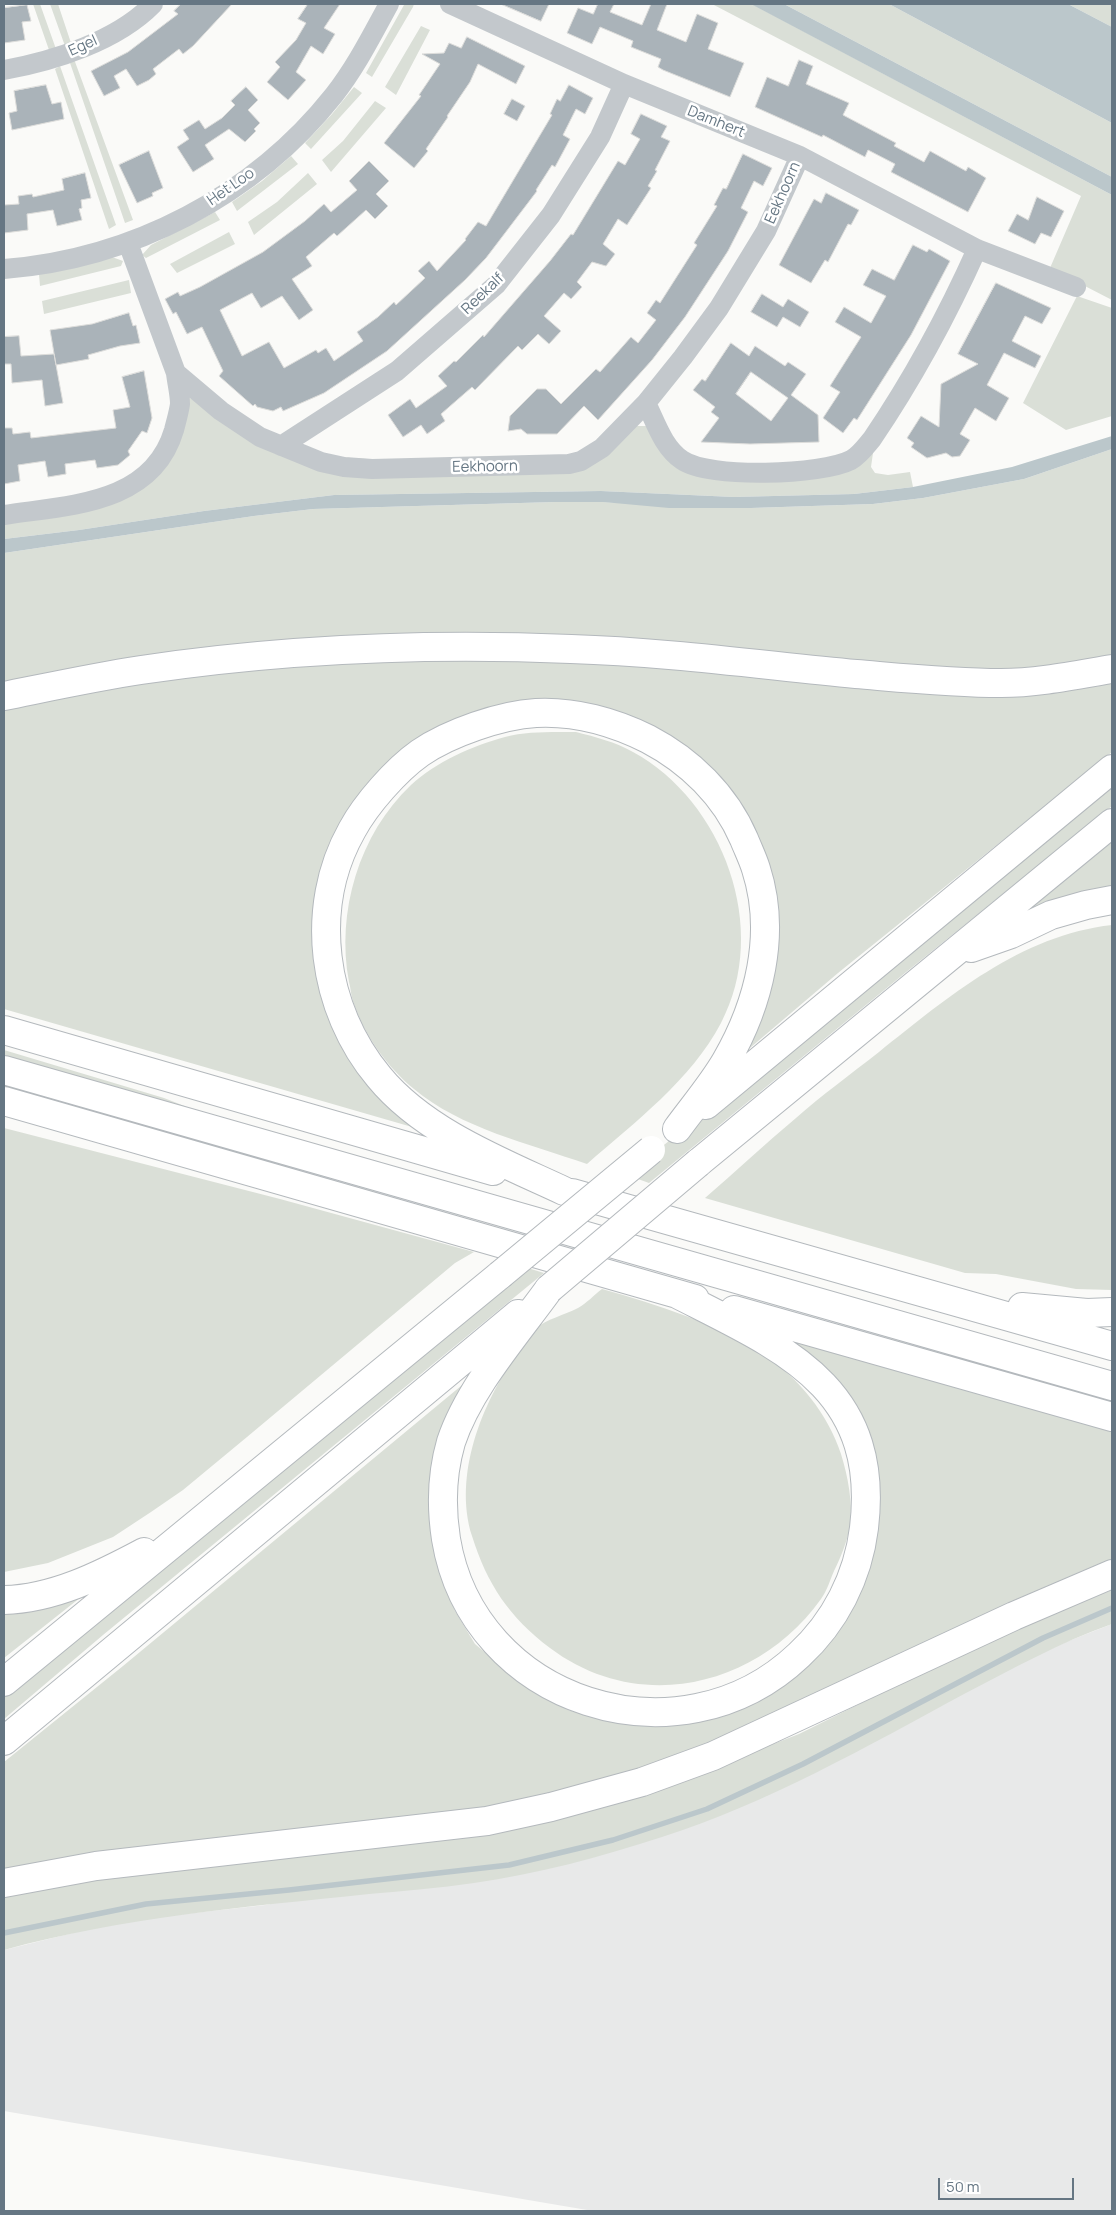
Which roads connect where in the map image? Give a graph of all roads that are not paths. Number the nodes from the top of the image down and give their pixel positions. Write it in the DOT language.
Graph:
graph roads {
  1 [pos="153,4"];
  2 [pos="389,4"];
  3 [pos="450,4"];
  4 [pos="4,70"];
  5 [pos="624,84"];
  6 [pos="800,156"];
  7 [pos="128,243"];
  8 [pos="977,249"];
  9 [pos="4,269"];
  10 [pos="1076,287"];
  11 [pos="176,373"];
  12 [pos="646,403"];
  13 [pos="281,446"];
  14 [pos="4,515"];
  15 [pos="1112,668"];
  16 [pos="4,696"];
  17 [pos="1112,769"];
  18 [pos="1112,823"];
  19 [pos="1112,900"];
  20 [pos="951,956"];
  21 [pos="4,1030"];
  22 [pos="4,1070"];
  23 [pos="4,1101"];
  24 [pos="4,1116"];
  25 [pos="104,1129"];
  26 [pos="676,1129"];
  27 [pos="564,1191"];
  28 [pos="548,1289"];
  29 [pos="677,1294"];
  30 [pos="956,1301"];
  31 [pos="1112,1312"];
  32 [pos="1112,1346"];
  33 [pos="1112,1386"];
  34 [pos="1112,1416"];
  35 [pos="202,1519"];
  36 [pos="1112,1574"];
  37 [pos="4,1600"];
  38 [pos="4,1682"];
  39 [pos="4,1741"];
  40 [pos="4,1883"];
  1 -- 4 [label="street, Egel"];
  2 -- 7 [label="street, Het Loo"];
  3 -- 5 [label="street, Damhert"];
  5 -- 6 [label="street, Damhert"];
  5 -- 13 [label="street, Reekalf"];
  6 -- 8 [label="street, Damhert"];
  6 -- 12 [label="street, Eekhoorn"];
  7 -- 9 [label="street, Het Loo"];
  7 -- 11 [label="street"];
  8 -- 10 [label="street, Damhert"];
  8 -- 12 [label="street"];
  11 -- 13 [label="street, Eekhoorn"];
  11 -- 14 [label="street"];
  12 -- 13 [label="street, Eekhoorn"];
  15 -- 16 [label="highway"];
  17 -- 26 [label="highway"];
  18 -- 20 [label="highway"];
  19 -- 20 [label="highway"];
  20 -- 28 [label="highway, bridge"];
  21 -- 27 [label="highway"];
  22 -- 33 [label="highway"];
  23 -- 25 [label="highway"];
  24 -- 25 [label="highway"];
  25 -- 29 [label="highway"];
  26 -- 27 [label="highway"];
  26 -- 35 [label="highway, bridge"];
  27 -- 30 [label="highway"];
  28 -- 29 [label="highway"];
  28 -- 39 [label="highway"];
  29 -- 34 [label="highway"];
  30 -- 31 [label="highway"];
  30 -- 32 [label="highway"];
  35 -- 37 [label="highway"];
  35 -- 38 [label="highway"];
  36 -- 40 [label="highway"];
}
